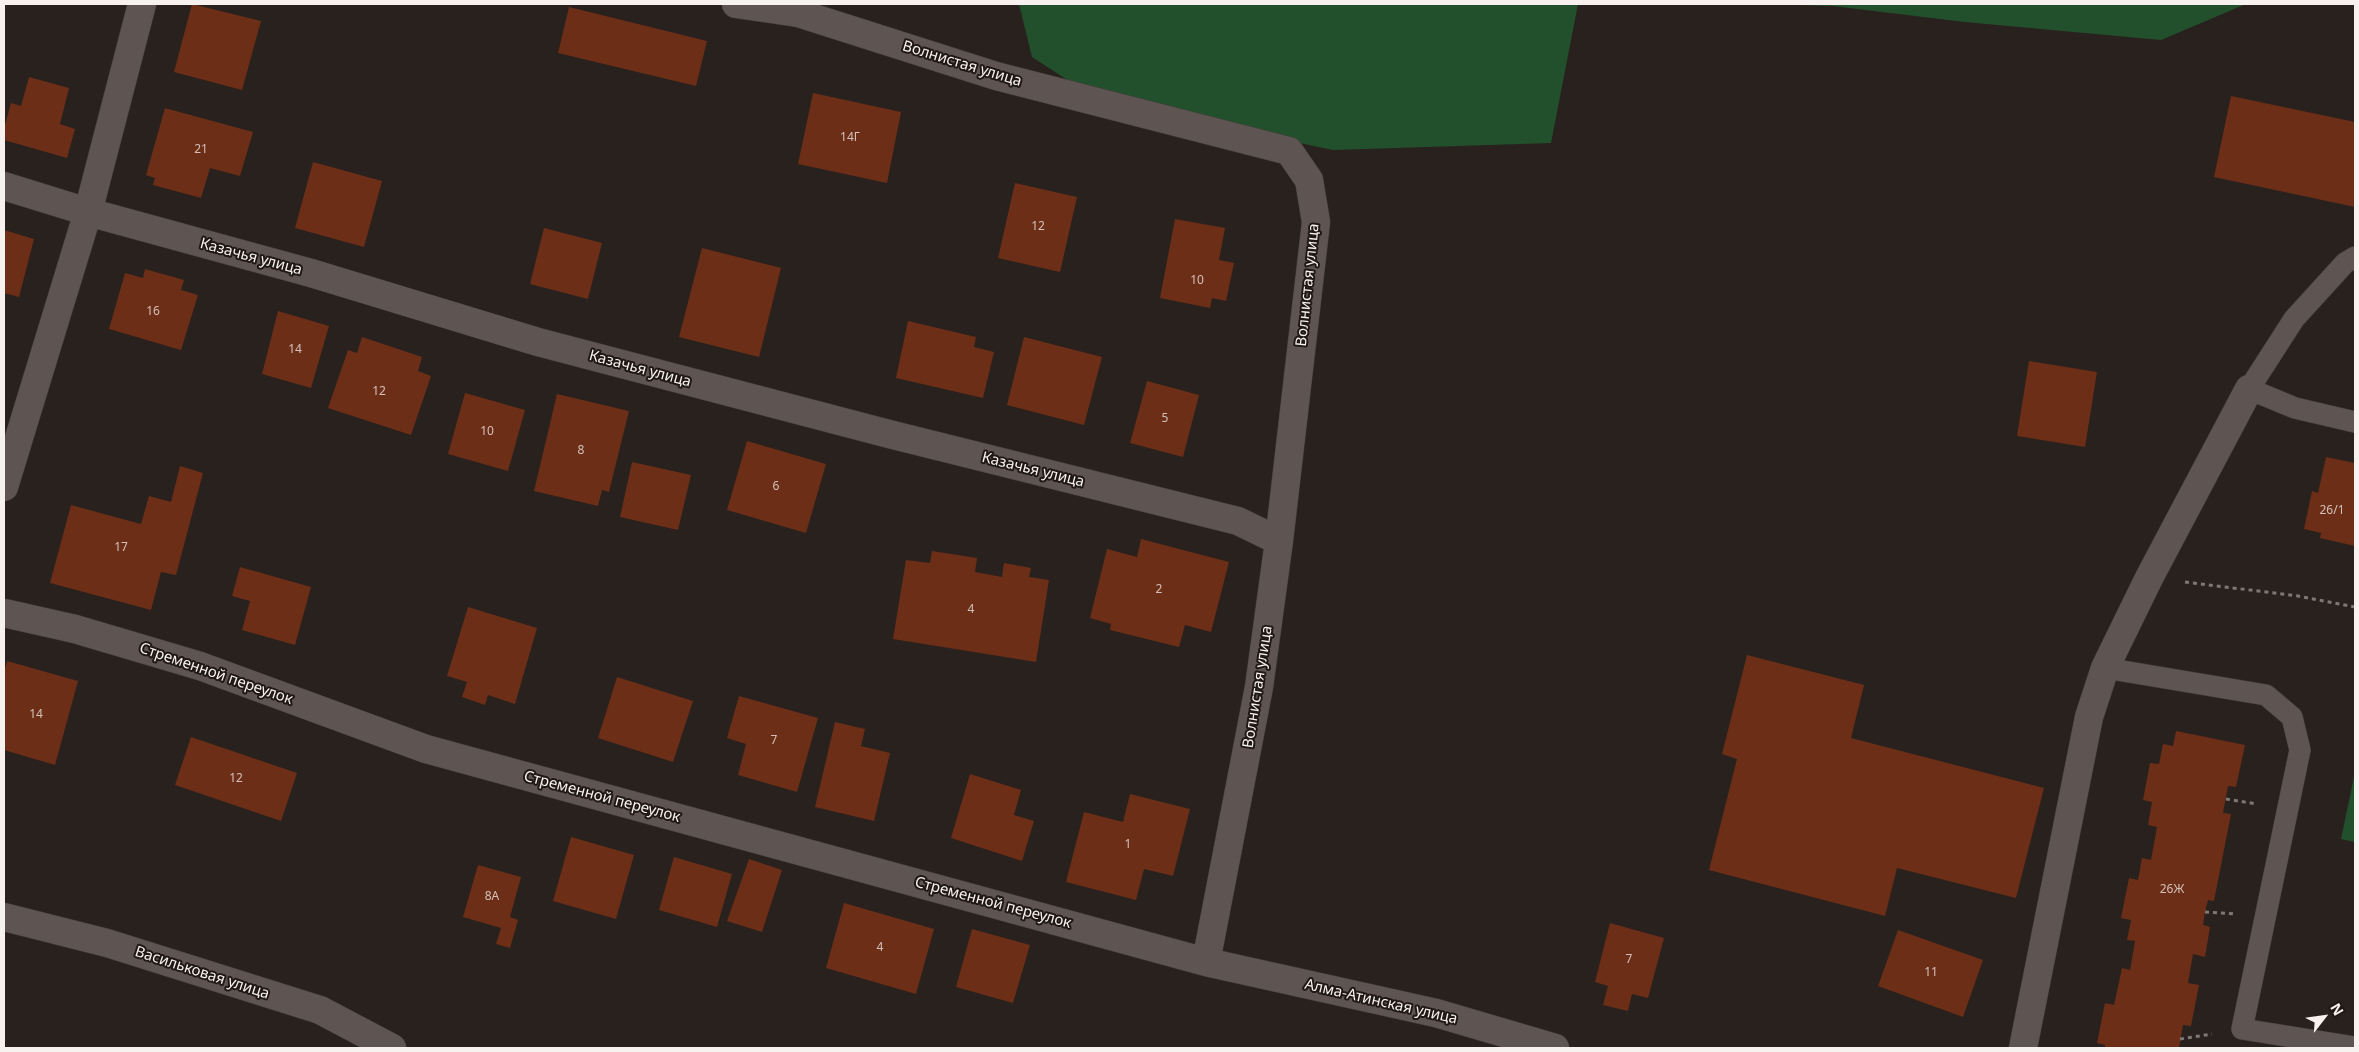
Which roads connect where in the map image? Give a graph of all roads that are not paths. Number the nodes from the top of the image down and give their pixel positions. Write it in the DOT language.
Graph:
graph roads {
  1 [pos="142,4"];
  2 [pos="736,4"];
  3 [pos="4,186"];
  4 [pos="88,212"];
  5 [pos="2355,257"];
  6 [pos="2249,389"];
  7 [pos="2355,422"];
  8 [pos="4,487"];
  9 [pos="1280,541"];
  10 [pos="4,613"];
  11 [pos="2105,668"];
  12 [pos="4,918"];
  13 [pos="1206,962"];
  14 [pos="2355,1047"];
  15 [pos="392,1048"];
  16 [pos="1555,1048"];
  17 [pos="2023,1048"];
  1 -- 4 [label="street"];
  2 -- 9 [label="street, Волнистая улица"];
  3 -- 4 [label="street, Казачья улица"];
  4 -- 8 [label="street"];
  4 -- 9 [label="street, Казачья улица"];
  5 -- 6 [label="lane"];
  6 -- 7 [label="lane"];
  6 -- 11 [label="street"];
  9 -- 13 [label="street, Волнистая улица"];
  10 -- 13 [label="street, Стременной переулок"];
  11 -- 14 [label="lane"];
  11 -- 17 [label="street"];
  12 -- 15 [label="street, Васильковая улица"];
  13 -- 16 [label="street, Алма-Атинская улица"];
}
